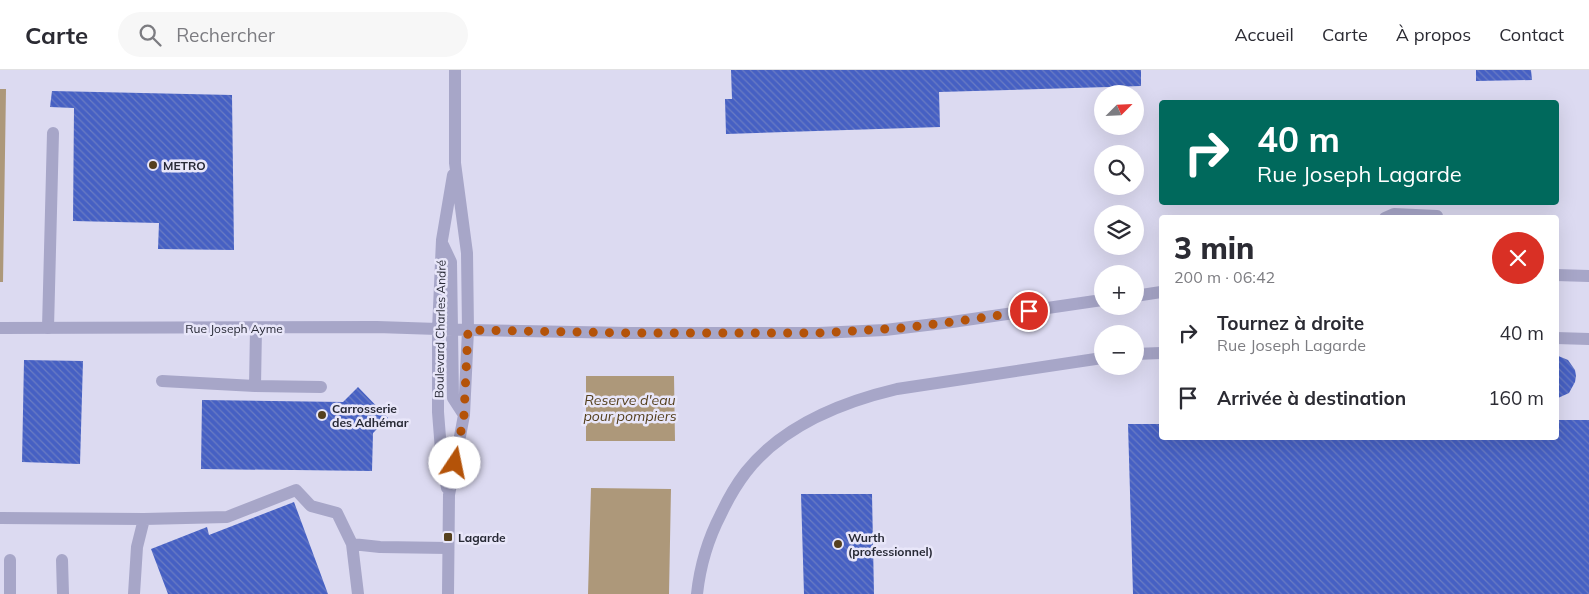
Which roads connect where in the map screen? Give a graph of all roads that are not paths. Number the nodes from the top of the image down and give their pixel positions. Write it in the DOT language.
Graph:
graph roads {
  1 [pos="456,70"];
  2 [pos="53,134"];
  3 [pos="455,163"];
  4 [pos="1392,215"];
  5 [pos="1416,215"];
  6 [pos="442,240"];
  7 [pos="1559,275"];
  8 [pos="1589,276"];
  9 [pos="1159,292"];
  10 [pos="1144,295"];
  11 [pos="1094,301"];
  12 [pos="0,328"];
  13 [pos="48,328"];
  14 [pos="256,328"];
  15 [pos="438,330"];
  16 [pos="453,330"];
  17 [pos="468,330"];
  18 [pos="1559,338"];
  19 [pos="1589,339"];
  20 [pos="1159,353"];
  21 [pos="1144,354"];
  22 [pos="1094,359"];
  23 [pos="162,381"];
  24 [pos="255,386"];
  25 [pos="321,387"];
  26 [pos="464,415"];
  27 [pos="449,495"];
  28 [pos="0,518"];
  29 [pos="144,520"];
  30 [pos="352,544"];
  31 [pos="448,548"];
  32 [pos="10,560"];
  33 [pos="62,560"];
  34 [pos="10,594"];
  35 [pos="63,594"];
  36 [pos="134,594"];
  37 [pos="358,594"];
  38 [pos="448,594"];
  39 [pos="697,594"];
  1 -- 3 [label="street, Boulevard Charles André"];
  2 -- 13 [label="street"];
  3 -- 6 [label="street, Boulevard Charles André"];
  3 -- 17 [label="street, Boulevard Charles André"];
  4 -- 5 [label="street"];
  6 -- 15 [label="street, Boulevard Charles André"];
  6 -- 16 [label="street"];
  7 -- 8 [label="street"];
  9 -- 10 [label="street"];
  11 -- 17 [label="street, Rue Joseph Ayme"];
  12 -- 13 [label="street, Rue Joseph Ayme"];
  13 -- 14 [label="street, Rue Joseph Ayme"];
  14 -- 15 [label="street, Rue Joseph Ayme"];
  14 -- 24 [label="street"];
  15 -- 16 [label="street, Rue Joseph Ayme"];
  15 -- 27 [label="street, Boulevard Charles André"];
  16 -- 17 [label="street, Rue Joseph Ayme"];
  16 -- 26 [label="street"];
  17 -- 26 [label="street, Boulevard Charles André"];
  18 -- 19 [label="street"];
  20 -- 21 [label="street"];
  22 -- 39 [label="street"];
  23 -- 24 [label="street"];
  24 -- 25 [label="street"];
  26 -- 27 [label="street, Boulevard Charles André"];
  27 -- 31 [label="street, Boulevard Charles André"];
  28 -- 29 [label="street"];
  29 -- 30 [label="street"];
  29 -- 36 [label="street"];
  30 -- 31 [label="street"];
  30 -- 37 [label="street"];
  31 -- 38 [label="street, Boulevard Charles André"];
  32 -- 34 [label="street"];
  33 -- 35 [label="street"];
}
